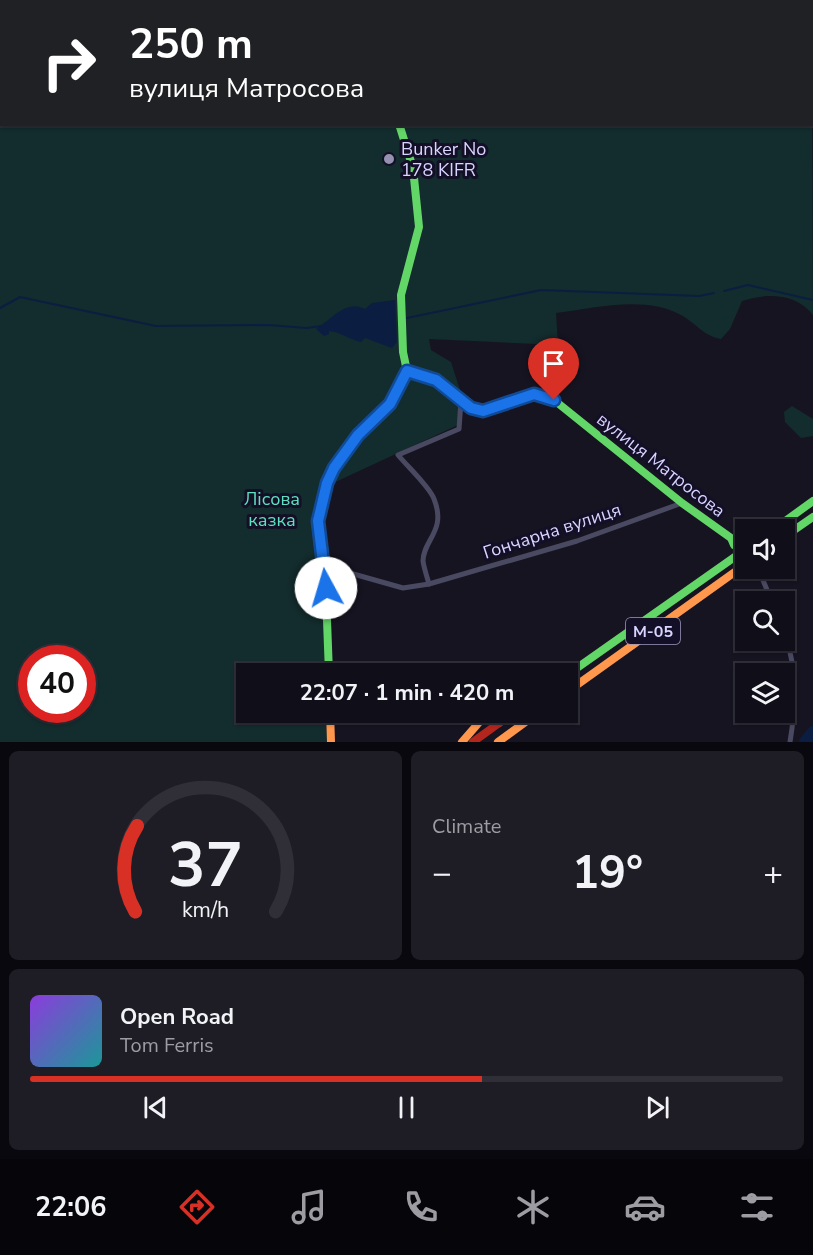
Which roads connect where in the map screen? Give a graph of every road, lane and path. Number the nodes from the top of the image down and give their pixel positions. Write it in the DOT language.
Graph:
graph roads {
  1 [pos="400,126"];
  2 [pos="407,371"];
  3 [pos="461,401"];
  4 [pos="813,501"];
  5 [pos="682,503"];
  6 [pos="813,516"];
  7 [pos="788,519"];
  8 [pos="795,529"];
  9 [pos="734,545"];
  10 [pos="735,557"];
  11 [pos="325,566"];
  12 [pos="735,571"];
  13 [pos="429,584"];
  14 [pos="789,651"];
  15 [pos="329,663"];
  16 [pos="578,667"];
  17 [pos="578,684"];
  18 [pos="330,723"];
  19 [pos="478,723"];
  20 [pos="499,723"];
  21 [pos="524,723"];
  22 [pos="331,742"];
  23 [pos="462,742"];
  24 [pos="473,742"];
  25 [pos="492,742"];
  26 [pos="498,742"];
  27 [pos="790,742"];
  1 -- 2 [label="main road"];
  2 -- 3 [label="main road, вулиця Матросова"];
  2 -- 11 [label="main road"];
  3 -- 5 [label="main road, вулиця Матросова"];
  3 -- 13 [label="street"];
  4 -- 7 [label="main road"];
  5 -- 9 [label="main road, вулиця Матросова"];
  5 -- 13 [label="street, Гончарна вулиця"];
  6 -- 8 [label="main road"];
  10 -- 16 [label="main road, М-05"];
  11 -- 13 [label="street, Гончарна вулиця"];
  11 -- 15 [label="main road"];
  12 -- 17 [label="main road, М-05"];
  14 -- 27 [label="street"];
  18 -- 22 [label="main road"];
  19 -- 23 [label="main road"];
  20 -- 24 [label="main road"];
  20 -- 25 [label="main road"];
  21 -- 26 [label="main road"];
}
